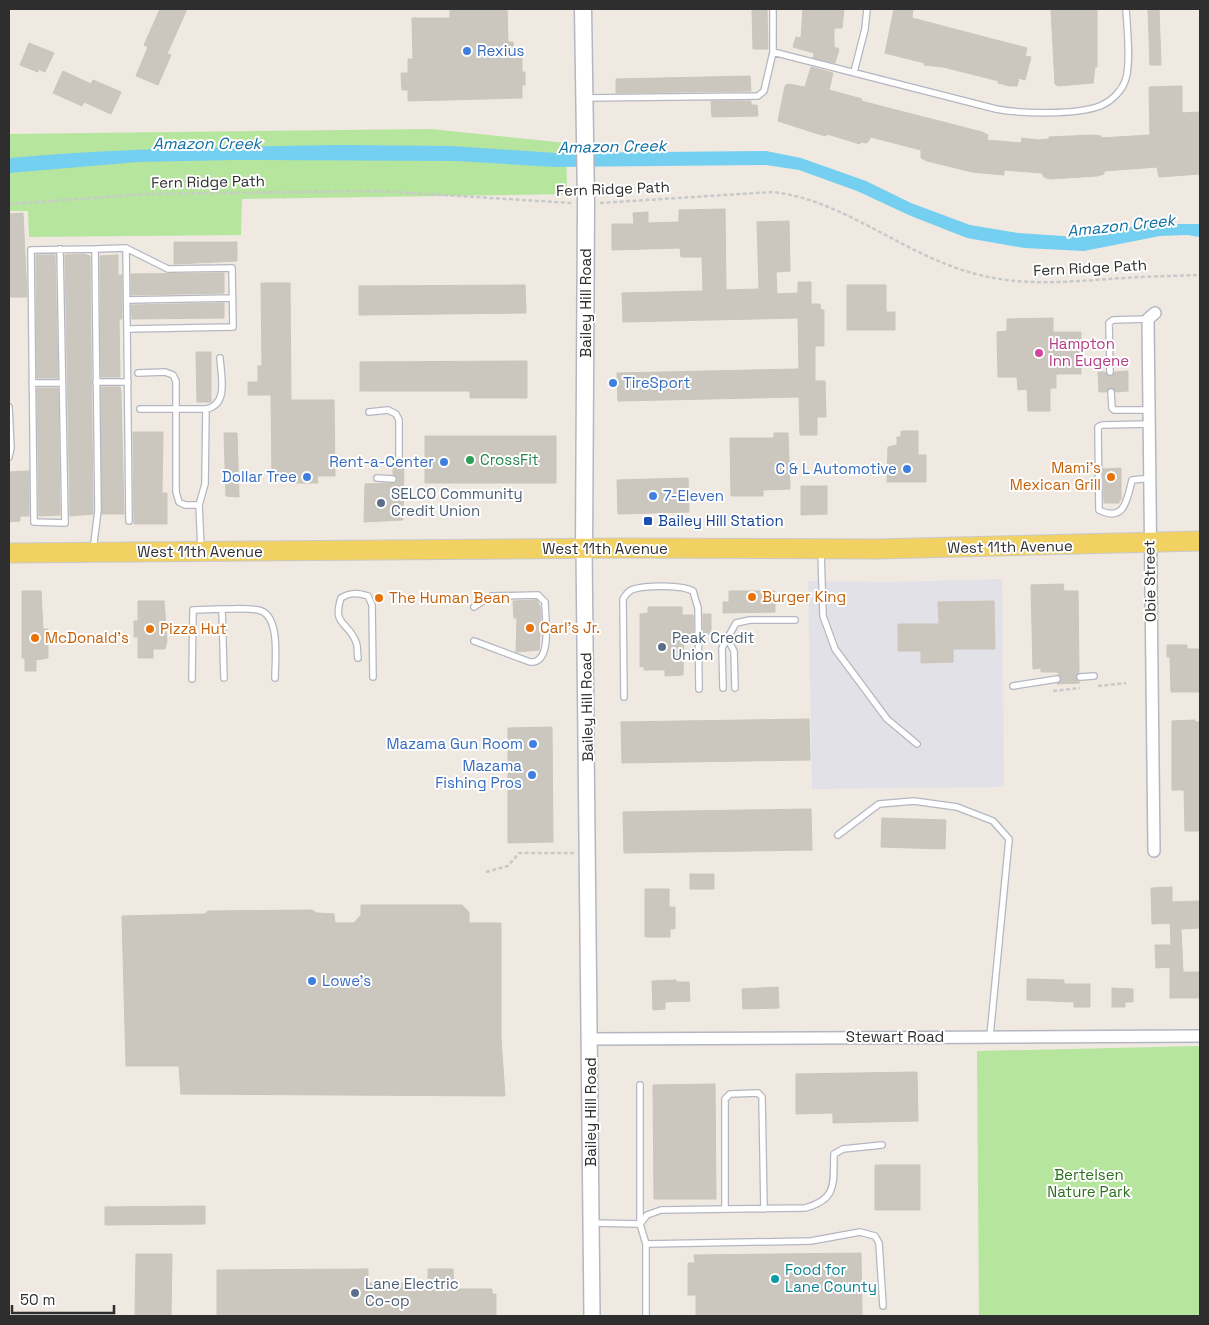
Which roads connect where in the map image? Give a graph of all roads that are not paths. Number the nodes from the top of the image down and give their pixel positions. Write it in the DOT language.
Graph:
graph roads {
  1 [pos="583,9"];
  2 [pos="773,9"];
  3 [pos="867,9"];
  4 [pos="1126,9"];
  5 [pos="773,52"];
  6 [pos="854,72"];
  7 [pos="585,98"];
  8 [pos="126,248"];
  9 [pos="60,249"];
  10 [pos="95,249"];
  11 [pos="232,298"];
  12 [pos="127,300"];
  13 [pos="1152,316"];
  14 [pos="127,329"];
  15 [pos="220,358"];
  16 [pos="1110,372"];
  17 [pos="138,373"];
  18 [pos="96,382"];
  19 [pos="128,382"];
  20 [pos="32,383"];
  21 [pos="62,383"];
  22 [pos="1111,392"];
  23 [pos="9,407"];
  24 [pos="140,409"];
  25 [pos="176,409"];
  26 [pos="206,409"];
  27 [pos="1150,410"];
  28 [pos="369,412"];
  29 [pos="1150,424"];
  30 [pos="9,457"];
  31 [pos="399,462"];
  32 [pos="376,478"];
  33 [pos="1152,478"];
  34 [pos="393,479"];
  35 [pos="200,505"];
  36 [pos="129,521"];
  37 [pos="1200,541"];
  38 [pos="1149,544"];
  39 [pos="584,548"];
  40 [pos="820,549"];
  41 [pos="201,552"];
  42 [pos="9,553"];
  43 [pos="93,553"];
  44 [pos="474,607"];
  45 [pos="222,609"];
  46 [pos="795,620"];
  47 [pos="728,640"];
  48 [pos="474,641"];
  49 [pos="358,658"];
  50 [pos="1094,676"];
  51 [pos="373,677"];
  52 [pos="1080,677"];
  53 [pos="224,678"];
  54 [pos="275,678"];
  55 [pos="192,679"];
  56 [pos="1057,679"];
  57 [pos="1013,686"];
  58 [pos="723,688"];
  59 [pos="735,688"];
  60 [pos="699,689"];
  61 [pos="624,698"];
  62 [pos="917,744"];
  63 [pos="838,835"];
  64 [pos="1154,851"];
  65 [pos="990,1036"];
  66 [pos="1200,1036"];
  67 [pos="590,1039"];
  68 [pos="640,1085"];
  69 [pos="882,1145"];
  70 [pos="725,1209"];
  71 [pos="764,1209"];
  72 [pos="592,1223"];
  73 [pos="640,1224"];
  74 [pos="646,1244"];
  75 [pos="883,1306"];
  76 [pos="592,1316"];
  77 [pos="646,1316"];
  1 -- 7 [label="main road, Bailey Hill Road"];
  2 -- 5 [label="lane"];
  3 -- 6 [label="lane"];
  4 -- 6 [label="lane"];
  5 -- 6 [label="lane"];
  5 -- 7 [label="lane"];
  7 -- 39 [label="main road, Bailey Hill Road"];
  8 -- 10 [label="lane"];
  8 -- 11 [label="lane"];
  8 -- 12 [label="lane"];
  9 -- 10 [label="lane"];
  9 -- 20 [label="lane"];
  9 -- 21 [label="lane"];
  10 -- 18 [label="lane"];
  11 -- 12 [label="lane"];
  11 -- 14 [label="lane"];
  12 -- 14 [label="lane"];
  13 -- 16 [label="lane"];
  13 -- 27 [label="street, Obie Street"];
  14 -- 19 [label="lane"];
  15 -- 26 [label="lane"];
  17 -- 25 [label="lane"];
  18 -- 19 [label="lane"];
  18 -- 43 [label="lane"];
  19 -- 36 [label="lane"];
  20 -- 21 [label="lane"];
  20 -- 21 [label="lane"];
  22 -- 27 [label="lane"];
  23 -- 30 [label="lane"];
  24 -- 25 [label="lane"];
  25 -- 26 [label="lane"];
  25 -- 35 [label="lane"];
  26 -- 35 [label="lane"];
  27 -- 29 [label="street, Obie Street"];
  28 -- 31 [label="lane"];
  29 -- 33 [label="street, Obie Street"];
  29 -- 33 [label="lane"];
  32 -- 34 [label="lane"];
  33 -- 38 [label="street, Obie Street"];
  35 -- 41 [label="lane"];
  37 -- 38 [label="main road, West 11th Avenue"];
  38 -- 40 [label="main road, West 11th Avenue"];
  38 -- 64 [label="street, Obie Street"];
  39 -- 40 [label="main road, West 11th Avenue"];
  39 -- 41 [label="main road, West 11th Avenue"];
  39 -- 67 [label="street, Bailey Hill Road"];
  40 -- 62 [label="lane"];
  41 -- 43 [label="main road, West 11th Avenue"];
  42 -- 43 [label="main road, West 11th Avenue"];
  44 -- 48 [label="lane"];
  45 -- 53 [label="lane"];
  45 -- 54 [label="lane"];
  45 -- 55 [label="lane"];
  46 -- 47 [label="lane"];
  47 -- 58 [label="lane"];
  47 -- 59 [label="lane"];
  49 -- 51 [label="lane"];
  50 -- 52 [label="lane"];
  56 -- 57 [label="lane"];
  60 -- 61 [label="lane"];
  63 -- 65 [label="lane"];
  65 -- 66 [label="street, Stewart Road"];
  65 -- 67 [label="street, Stewart Road"];
  67 -- 72 [label="street, Bailey Hill Road"];
  68 -- 73 [label="lane"];
  69 -- 71 [label="lane"];
  70 -- 71 [label="lane"];
  70 -- 71 [label="lane"];
  70 -- 73 [label="lane"];
  72 -- 73 [label="lane"];
  72 -- 76 [label="street, Bailey Hill Road"];
  73 -- 74 [label="lane"];
  74 -- 75 [label="lane"];
  74 -- 77 [label="lane"];
}
